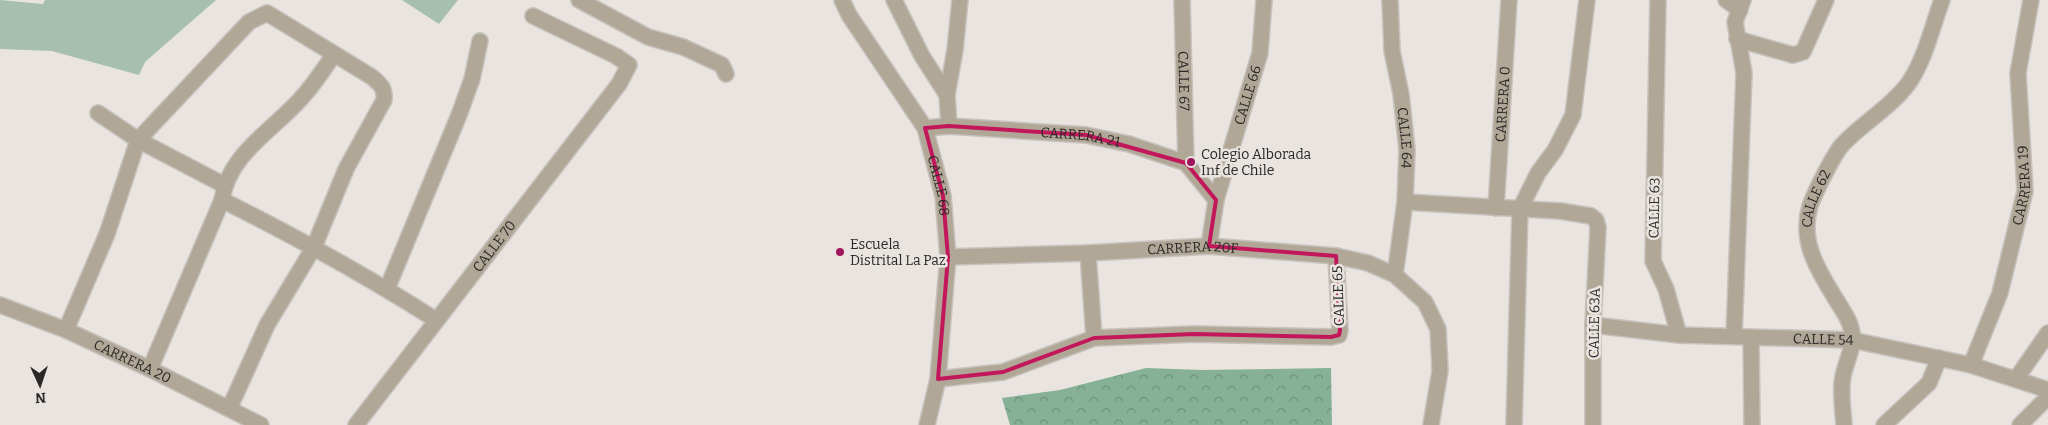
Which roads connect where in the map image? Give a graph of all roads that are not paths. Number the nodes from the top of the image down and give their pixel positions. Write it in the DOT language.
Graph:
graph roads {
  1 [pos="579,0"];
  2 [pos="842,0"];
  3 [pos="894,0"];
  4 [pos="960,0"];
  5 [pos="1182,0"];
  6 [pos="1264,0"];
  7 [pos="1390,0"];
  8 [pos="1508,0"];
  9 [pos="1587,0"];
  10 [pos="1658,0"];
  11 [pos="1726,0"];
  12 [pos="1826,0"];
  13 [pos="1942,0"];
  14 [pos="2031,0"];
  15 [pos="1741,5"];
  16 [pos="533,16"];
  17 [pos="1737,39"];
  18 [pos="480,41"];
  19 [pos="334,54"];
  20 [pos="726,74"];
  21 [pos="947,96"];
  22 [pos="98,113"];
  23 [pos="949,126"];
  24 [pos="925,128"];
  25 [pos="138,140"];
  26 [pos="1186,163"];
  27 [pos="223,192"];
  28 [pos="1216,200"];
  29 [pos="1405,202"];
  30 [pos="1496,208"];
  31 [pos="1520,209"];
  32 [pos="1208,246"];
  33 [pos="314,247"];
  34 [pos="1088,253"];
  35 [pos="1336,256"];
  36 [pos="948,257"];
  37 [pos="1395,275"];
  38 [pos="387,289"];
  39 [pos="0,305"];
  40 [pos="436,320"];
  41 [pos="1593,325"];
  42 [pos="66,330"];
  43 [pos="2048,334"];
  44 [pos="1679,335"];
  45 [pos="1734,336"];
  46 [pos="1094,338"];
  47 [pos="1751,338"];
  48 [pos="1852,340"];
  49 [pos="1939,358"];
  50 [pos="1971,366"];
  51 [pos="150,369"];
  52 [pos="938,379"];
  53 [pos="2016,379"];
  54 [pos="2048,390"];
  55 [pos="2048,397"];
  56 [pos="230,407"];
  57 [pos="261,425"];
  58 [pos="356,425"];
  59 [pos="927,425"];
  60 [pos="1431,425"];
  61 [pos="1514,425"];
  62 [pos="1594,425"];
  63 [pos="1752,425"];
  64 [pos="1844,425"];
  65 [pos="1884,425"];
  66 [pos="2020,425"];
  1 -- 20 [label="street"];
  2 -- 24 [label="street, CALLE 68"];
  3 -- 21 [label="street"];
  4 -- 21 [label="street"];
  5 -- 26 [label="street, CALLE 67"];
  6 -- 28 [label="street, CALLE 66"];
  7 -- 29 [label="street, CALLE 64"];
  8 -- 30 [label="street, CARRERA 0"];
  9 -- 31 [label="street"];
  10 -- 44 [label="street, CALLE 63"];
  11 -- 15 [label="street"];
  12 -- 17 [label="street"];
  13 -- 48 [label="street, CALLE 62"];
  14 -- 50 [label="street, CARRERA 19"];
  15 -- 17 [label="street"];
  16 -- 40 [label="street, CALLE 70"];
  17 -- 45 [label="street"];
  18 -- 38 [label="street"];
  19 -- 25 [label="street"];
  19 -- 27 [label="street"];
  19 -- 33 [label="street"];
  21 -- 23 [label="street"];
  22 -- 25 [label="street"];
  23 -- 24 [label="street, CARRERA 21"];
  23 -- 26 [label="street, CARRERA 21"];
  24 -- 36 [label="street, CALLE 68"];
  25 -- 27 [label="street"];
  25 -- 42 [label="street"];
  26 -- 28 [label="street"];
  27 -- 33 [label="street"];
  27 -- 51 [label="street"];
  28 -- 32 [label="street, CALLE 66"];
  29 -- 30 [label="street"];
  29 -- 37 [label="street, CALLE 64"];
  30 -- 31 [label="street"];
  31 -- 41 [label="street, CALLE 63A"];
  31 -- 61 [label="street"];
  32 -- 34 [label="street, CARRERA 20F"];
  32 -- 35 [label="street, CARRERA 20F"];
  33 -- 38 [label="street"];
  33 -- 56 [label="street"];
  34 -- 36 [label="street, CARRERA 20F"];
  34 -- 46 [label="street"];
  35 -- 37 [label="street, CARRERA 20F"];
  35 -- 46 [label="street, CALLE 65"];
  36 -- 52 [label="street, CALLE 68"];
  37 -- 60 [label="street, CARRERA 20F"];
  38 -- 40 [label="street"];
  39 -- 42 [label="street, CARRERA 20"];
  40 -- 58 [label="street, CALLE 70"];
  41 -- 44 [label="street, CALLE 54"];
  41 -- 62 [label="street, CALLE 63A"];
  42 -- 51 [label="street, CARRERA 20"];
  43 -- 53 [label="street"];
  44 -- 45 [label="street, CALLE 54"];
  45 -- 47 [label="street, CALLE 54"];
  46 -- 52 [label="street"];
  47 -- 48 [label="street, CALLE 54"];
  47 -- 63 [label="street"];
  48 -- 49 [label="street, CALLE 54"];
  48 -- 64 [label="street, CALLE 62"];
  49 -- 50 [label="street, CALLE 54"];
  49 -- 65 [label="street"];
  50 -- 53 [label="street, CALLE 54"];
  51 -- 56 [label="street, CARRERA 20"];
  52 -- 59 [label="street, CALLE 68"];
  53 -- 54 [label="street, CALLE 54"];
  55 -- 66 [label="street"];
  56 -- 57 [label="street, CARRERA 20"];
}
